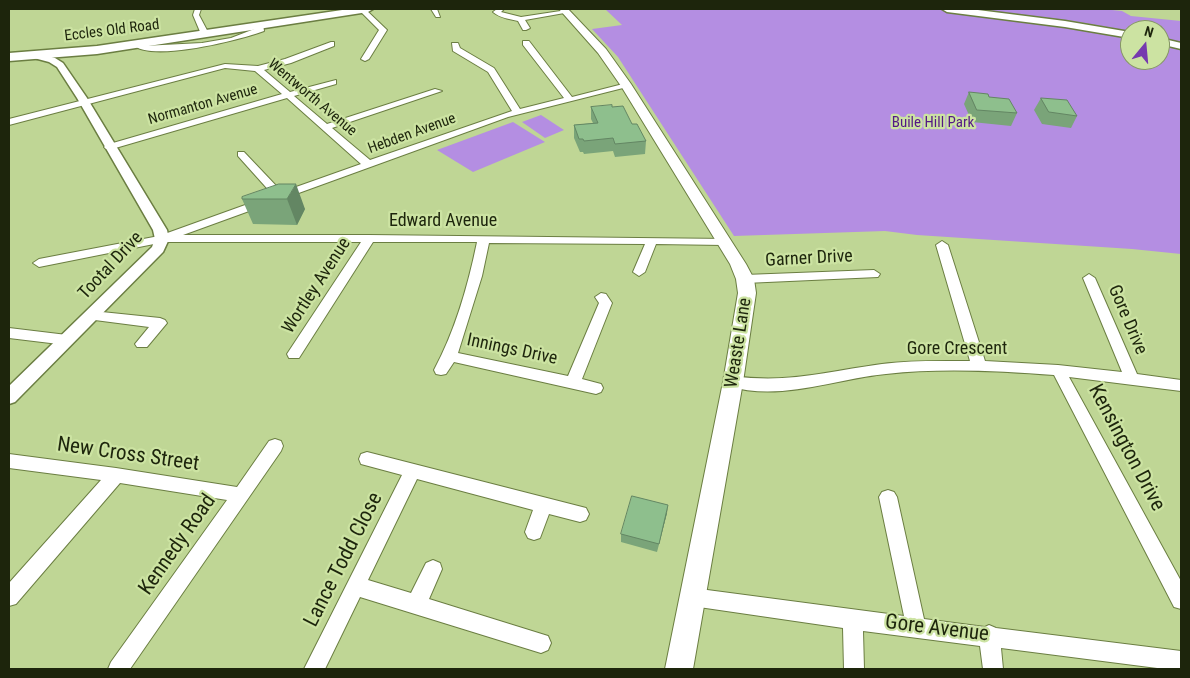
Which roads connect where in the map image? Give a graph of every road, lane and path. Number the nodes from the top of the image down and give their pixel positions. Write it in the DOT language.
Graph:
graph roads {
  1 [pos="208,9"];
  2 [pos="365,9"];
  3 [pos="434,9"];
  4 [pos="501,9"];
  5 [pos="947,9"];
  6 [pos="198,10"];
  7 [pos="565,11"];
  8 [pos="438,16"];
  9 [pos="521,19"];
  10 [pos="260,26"];
  11 [pos="526,28"];
  12 [pos="1120,33"];
  13 [pos="205,34"];
  14 [pos="136,44"];
  15 [pos="331,44"];
  16 [pos="519,50"];
  17 [pos="446,51"];
  18 [pos="9,57"];
  19 [pos="61,59"];
  20 [pos="365,59"];
  21 [pos="258,69"];
  22 [pos="333,82"];
  23 [pos="627,86"];
  24 [pos="438,91"];
  25 [pos="288,94"];
  26 [pos="569,99"];
  27 [pos="85,103"];
  28 [pos="517,112"];
  29 [pos="9,122"];
  30 [pos="326,127"];
  31 [pos="110,147"];
  32 [pos="241,154"];
  33 [pos="370,165"];
  34 [pos="281,196"];
  35 [pos="210,222"];
  36 [pos="370,238"];
  37 [pos="162,239"];
  38 [pos="484,239"];
  39 [pos="195,240"];
  40 [pos="652,240"];
  41 [pos="724,241"];
  42 [pos="942,244"];
  43 [pos="39,263"];
  44 [pos="639,272"];
  45 [pos="874,274"];
  46 [pos="1089,278"];
  47 [pos="745,279"];
  48 [pos="601,297"];
  49 [pos="92,316"];
  50 [pos="9,333"];
  51 [pos="67,340"];
  52 [pos="142,344"];
  53 [pos="294,354"];
  54 [pos="450,356"];
  55 [pos="980,366"];
  56 [pos="441,370"];
  57 [pos="1058,370"];
  58 [pos="1132,378"];
  59 [pos="573,382"];
  60 [pos="733,382"];
  61 [pos="1181,385"];
  62 [pos="596,388"];
  63 [pos="9,397"];
  64 [pos="275,446"];
  65 [pos="367,459"];
  66 [pos="9,460"];
  67 [pos="413,471"];
  68 [pos="116,475"];
  69 [pos="240,495"];
  70 [pos="888,497"];
  71 [pos="544,504"];
  72 [pos="580,514"];
  73 [pos="534,532"];
  74 [pos="433,569"];
  75 [pos="356,586"];
  76 [pos="9,597"];
  77 [pos="692,597"];
  78 [pos="1181,600"];
  79 [pos="416,604"];
  80 [pos="854,620"];
  81 [pos="916,626"];
  82 [pos="989,635"];
  83 [pos="541,643"];
  84 [pos="1172,663"];
  85 [pos="118,669"];
  86 [pos="314,669"];
  87 [pos="679,669"];
  88 [pos="854,669"];
  89 [pos="993,669"];
  1 -- 6 [label="street"];
  2 -- 10 [label="main road, Eccles Old Road"];
  2 -- 20 [label="street"];
  3 -- 8 [label="street"];
  4 -- 9 [label="street"];
  5 -- 12 [label="main road"];
  6 -- 13 [label="street"];
  7 -- 9 [label="street"];
  7 -- 23 [label="main road, Weaste Lane"];
  9 -- 11 [label="street"];
  10 -- 13 [label="main road, Eccles Old Road"];
  10 -- 14 [label="street"];
  13 -- 14 [label="main road, Eccles Old Road"];
  14 -- 19 [label="main road, Eccles Old Road"];
  15 -- 21 [label="street"];
  16 -- 26 [label="street"];
  17 -- 28 [label="street"];
  18 -- 19 [label="main road, Eccles Old Road"];
  19 -- 27 [label="street, Tootal Drive"];
  21 -- 25 [label="street, Wentworth Avenue"];
  21 -- 27 [label="street, Wentworth Avenue"];
  22 -- 25 [label="street, Normanton Avenue"];
  23 -- 26 [label="street, Hebden Avenue"];
  23 -- 41 [label="main road, Weaste Lane"];
  24 -- 30 [label="street"];
  25 -- 30 [label="street, Wentworth Avenue"];
  25 -- 31 [label="street, Normanton Avenue"];
  26 -- 28 [label="street, Hebden Avenue"];
  27 -- 29 [label="street, Wentworth Avenue"];
  27 -- 31 [label="street, Tootal Drive"];
  28 -- 33 [label="street, Hebden Avenue"];
  30 -- 33 [label="street, Wentworth Avenue"];
  31 -- 37 [label="street, Tootal Drive"];
  32 -- 34 [label="street"];
  33 -- 34 [label="street, Hebden Avenue"];
  34 -- 35 [label="street, Hebden Avenue"];
  35 -- 37 [label="street, Hebden Avenue"];
  35 -- 39 [label="street"];
  36 -- 38 [label="street, Edward Avenue"];
  36 -- 39 [label="street, Edward Avenue"];
  36 -- 53 [label="street, Wortley Avenue"];
  37 -- 39 [label="street, Edward Avenue"];
  37 -- 43 [label="street"];
  37 -- 49 [label="street, Tootal Drive"];
  38 -- 40 [label="street, Edward Avenue"];
  38 -- 54 [label="street, Innings Drive"];
  40 -- 41 [label="street, Edward Avenue"];
  40 -- 44 [label="street"];
  41 -- 47 [label="main road, Weaste Lane"];
  42 -- 55 [label="street"];
  45 -- 47 [label="street, Garner Drive"];
  46 -- 58 [label="street, Gore Drive"];
  47 -- 60 [label="main road, Weaste Lane"];
  48 -- 59 [label="street"];
  49 -- 51 [label="street, Tootal Drive"];
  49 -- 52 [label="street"];
  50 -- 51 [label="street"];
  51 -- 63 [label="street, Tootal Drive"];
  54 -- 56 [label="street"];
  54 -- 59 [label="street, Innings Drive"];
  55 -- 57 [label="street, Gore Crescent"];
  55 -- 60 [label="street, Gore Crescent"];
  57 -- 58 [label="street, Gore Crescent"];
  57 -- 78 [label="street, Kensington Drive"];
  58 -- 61 [label="street, Gore Crescent"];
  59 -- 62 [label="street, Innings Drive"];
  60 -- 77 [label="main road, Weaste Lane"];
  64 -- 69 [label="street, Kennedy Road"];
  65 -- 67 [label="street"];
  66 -- 68 [label="street, New Cross Street"];
  67 -- 71 [label="street"];
  67 -- 75 [label="street, Lance Todd Close"];
  68 -- 69 [label="street, New Cross Street"];
  68 -- 76 [label="street"];
  69 -- 85 [label="street, Kennedy Road"];
  70 -- 81 [label="street"];
  71 -- 72 [label="street"];
  71 -- 73 [label="street"];
  74 -- 79 [label="street"];
  75 -- 79 [label="street"];
  75 -- 86 [label="street, Lance Todd Close"];
  77 -- 80 [label="street, Gore Avenue"];
  77 -- 87 [label="main road, Weaste Lane"];
  79 -- 83 [label="street"];
  80 -- 81 [label="street, Gore Avenue"];
  80 -- 88 [label="street"];
  81 -- 82 [label="street, Gore Avenue"];
  82 -- 84 [label="street, Gore Avenue"];
  82 -- 89 [label="street"];
}
